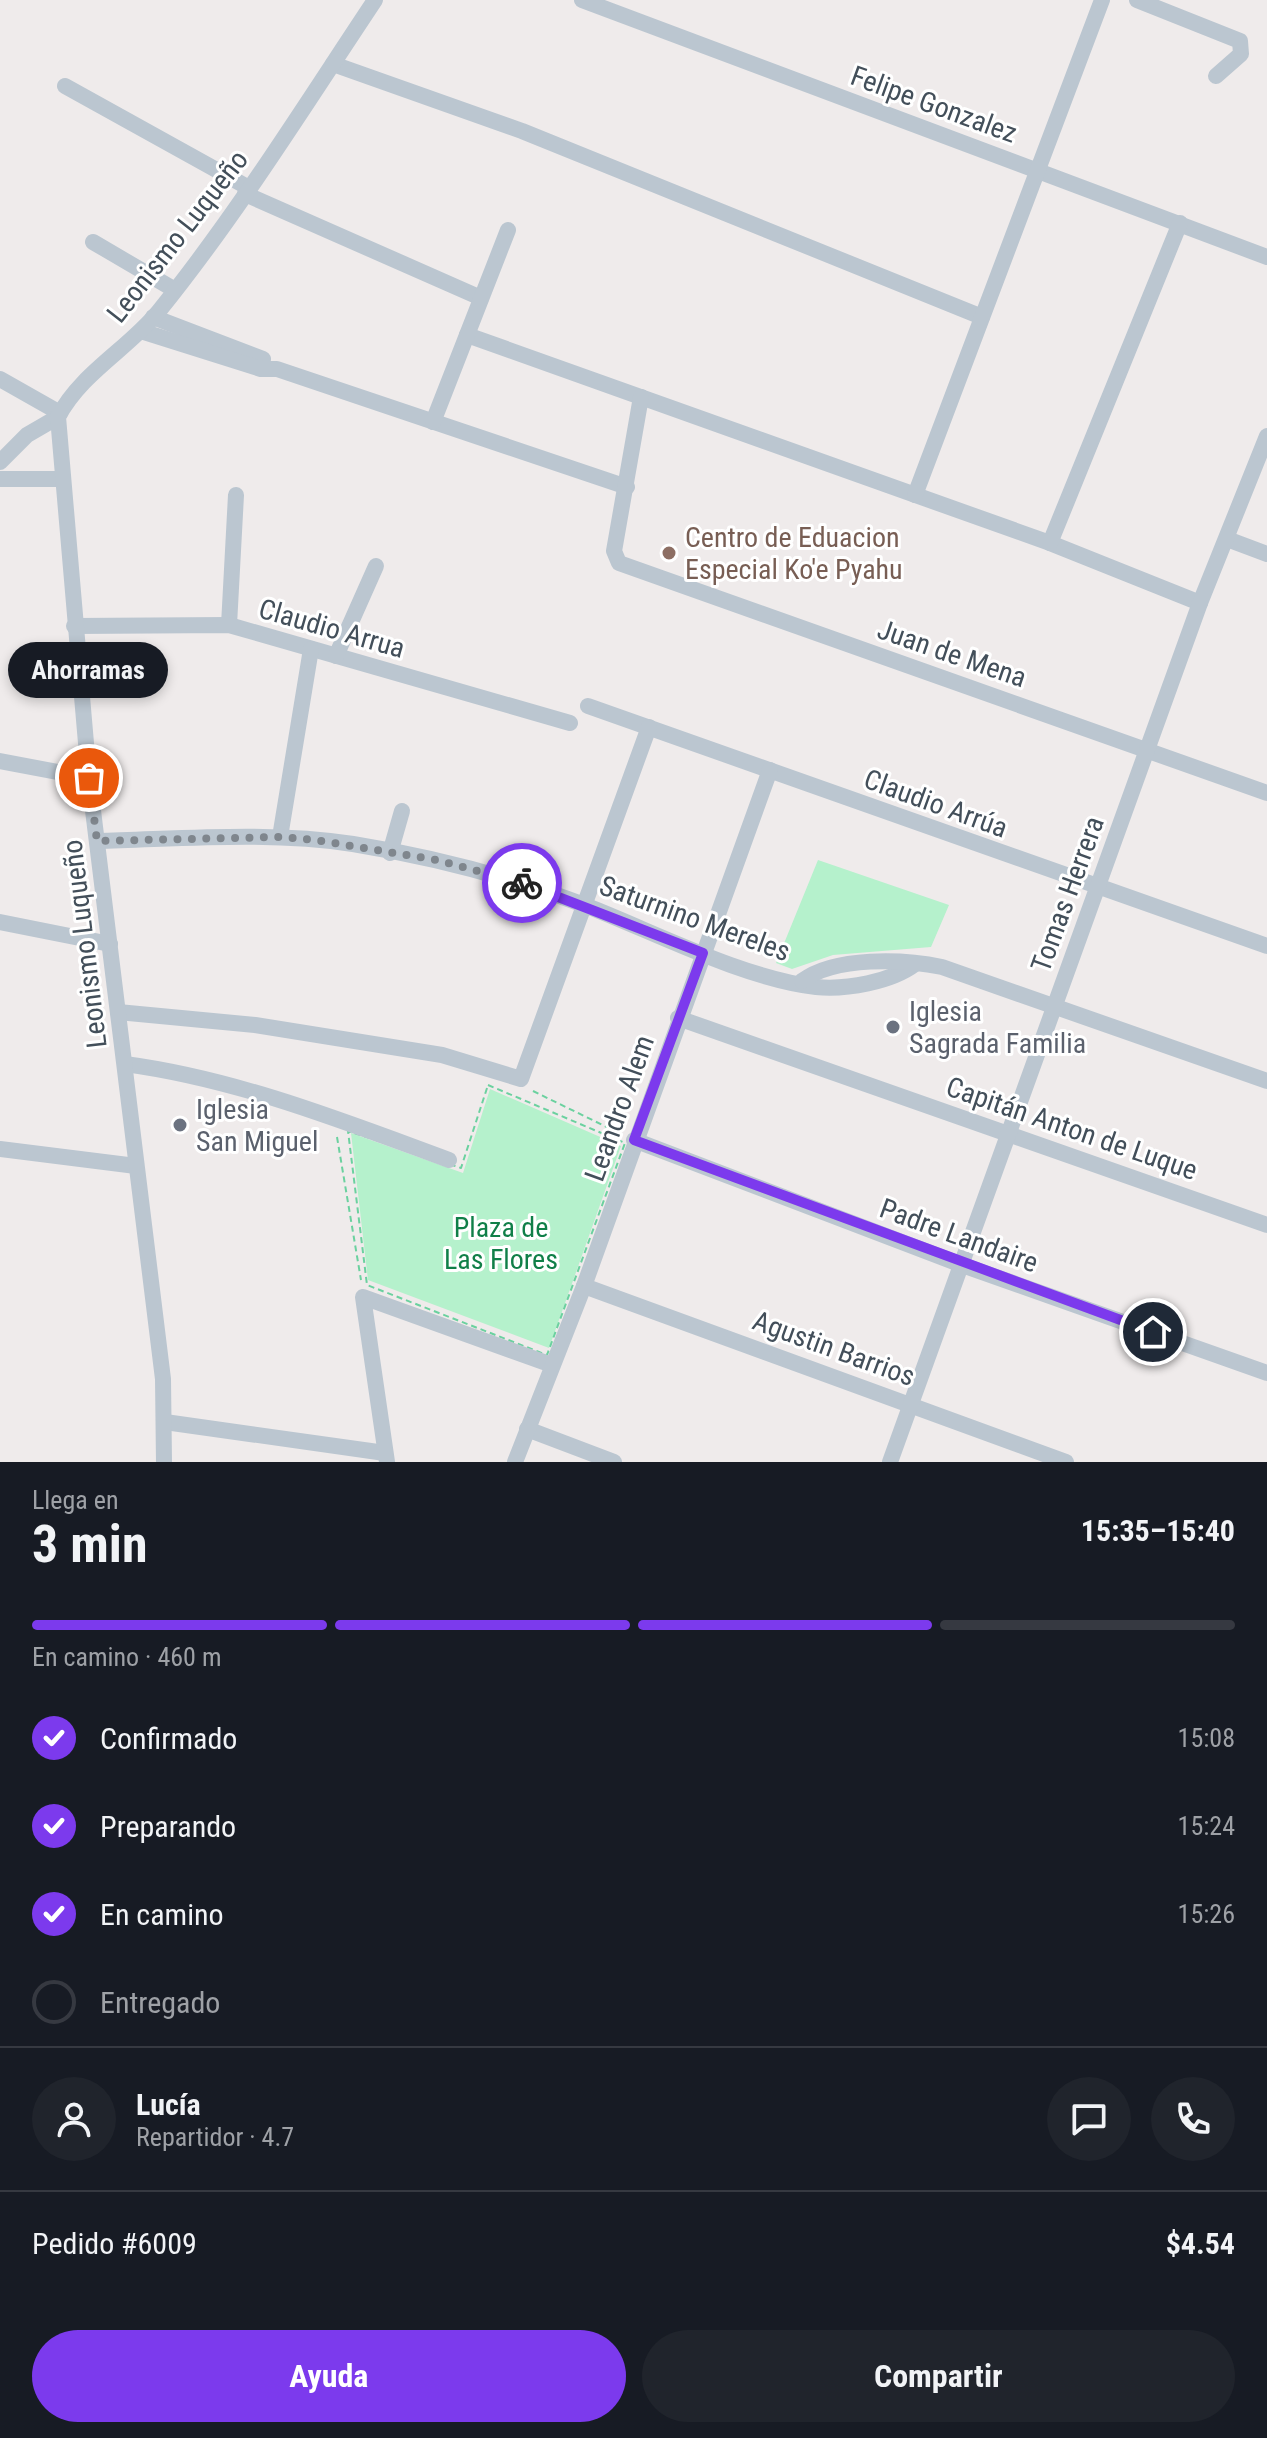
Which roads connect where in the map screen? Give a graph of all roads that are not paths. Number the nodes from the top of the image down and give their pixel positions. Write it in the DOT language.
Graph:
graph roads {
  1 [pos="375,0"];
  2 [pos="582,0"];
  3 [pos="1102,0"];
  4 [pos="1137,0"];
  5 [pos="333,64"];
  6 [pos="1216,76"];
  7 [pos="65,86"];
  8 [pos="1037,170"];
  9 [pos="247,191"];
  10 [pos="1180,223"];
  11 [pos="508,230"];
  12 [pos="93,242"];
  13 [pos="1267,257"];
  14 [pos="175,290"];
  15 [pos="481,298"];
  16 [pos="153,317"];
  17 [pos="982,317"];
  18 [pos="141,331"];
  19 [pos="467,335"];
  20 [pos="277,369"];
  21 [pos="0,379"];
  22 [pos="641,397"];
  23 [pos="59,415"];
  24 [pos="433,422"];
  25 [pos="1267,436"];
  26 [pos="0,462"];
  27 [pos="0,479"];
  28 [pos="62,479"];
  29 [pos="627,487"];
  30 [pos="236,495"];
  31 [pos="915,495"];
  32 [pos="1227,539"];
  33 [pos="1050,543"];
  34 [pos="1267,554"];
  35 [pos="376,566"];
  36 [pos="1200,603"];
  37 [pos="229,625"];
  38 [pos="74,626"];
  39 [pos="311,649"];
  40 [pos="336,656"];
  41 [pos="588,706"];
  42 [pos="570,723"];
  43 [pos="649,727"];
  44 [pos="1147,750"];
  45 [pos="0,761"];
  46 [pos="770,770"];
  47 [pos="89,778"];
  48 [pos="1267,793"];
  49 [pos="402,811"];
  50 [pos="280,837"];
  51 [pos="97,841"];
  52 [pos="390,853"];
  53 [pos="1097,888"];
  54 [pos="585,905"];
  55 [pos="0,922"];
  56 [pos="1266,942"];
  57 [pos="110,944"];
  58 [pos="703,953"];
  59 [pos="1053,1007"];
  60 [pos="118,1012"];
  61 [pos="678,1018"];
  62 [pos="125,1064"];
  63 [pos="1267,1081"];
  64 [pos="1009,1133"];
  65 [pos="634,1140"];
  66 [pos="0,1149"];
  67 [pos="449,1160"];
  68 [pos="136,1166"];
  69 [pos="1267,1225"];
  70 [pos="962,1265"];
  71 [pos="584,1286"];
  72 [pos="550,1360"];
  73 [pos="1267,1373"];
  74 [pos="912,1403"];
  75 [pos="165,1422"];
  76 [pos="527,1429"];
  77 [pos="386,1457"];
  78 [pos="164,1462"];
  79 [pos="515,1462"];
  80 [pos="614,1462"];
  81 [pos="890,1462"];
  82 [pos="1066,1462"];
  1 -- 5 [label="street, Leonismo Luqueño"];
  2 -- 8 [label="street, Felipe Gonzalez"];
  3 -- 8 [label="street"];
  4 -- 6 [label="street"];
  5 -- 9 [label="street, Leonismo Luqueño"];
  5 -- 17 [label="street"];
  7 -- 9 [label="street"];
  8 -- 10 [label="street, Felipe Gonzalez"];
  8 -- 17 [label="street"];
  9 -- 14 [label="street, Leonismo Luqueño"];
  9 -- 15 [label="street"];
  10 -- 13 [label="street, Felipe Gonzalez"];
  10 -- 33 [label="street"];
  11 -- 15 [label="street"];
  12 -- 14 [label="street"];
  14 -- 16 [label="street, Leonismo Luqueño"];
  15 -- 19 [label="street"];
  16 -- 18 [label="street, Leonismo Luqueño"];
  16 -- 20 [label="street"];
  17 -- 31 [label="street"];
  18 -- 20 [label="street"];
  18 -- 23 [label="street, Leonismo Luqueño"];
  19 -- 22 [label="street"];
  19 -- 24 [label="street"];
  20 -- 24 [label="street"];
  21 -- 23 [label="street"];
  22 -- 29 [label="street"];
  22 -- 31 [label="street"];
  23 -- 26 [label="street"];
  23 -- 28 [label="street, Leonismo Luqueño"];
  24 -- 29 [label="street"];
  25 -- 32 [label="street, Tomas Herrera"];
  27 -- 28 [label="street"];
  28 -- 38 [label="street, Leonismo Luqueño"];
  29 -- 44 [label="street, Juan de Mena"];
  30 -- 37 [label="street"];
  31 -- 33 [label="street"];
  32 -- 34 [label="street"];
  32 -- 36 [label="street, Tomas Herrera"];
  33 -- 36 [label="street"];
  35 -- 40 [label="street"];
  36 -- 44 [label="street, Tomas Herrera"];
  37 -- 38 [label="street, Claudio Arrua"];
  37 -- 39 [label="street, Claudio Arrua"];
  38 -- 47 [label="street, Leonismo Luqueño"];
  39 -- 40 [label="street, Claudio Arrua"];
  39 -- 50 [label="street"];
  40 -- 42 [label="street, Claudio Arrua"];
  41 -- 43 [label="street, Claudio Arrúa"];
  43 -- 46 [label="street, Claudio Arrúa"];
  43 -- 54 [label="street"];
  44 -- 48 [label="street, Juan de Mena"];
  44 -- 53 [label="street, Tomas Herrera"];
  45 -- 47 [label="street"];
  46 -- 53 [label="street, Claudio Arrúa"];
  46 -- 58 [label="street, Leandro Alem"];
  47 -- 51 [label="street, Leonismo Luqueño"];
  49 -- 52 [label="street"];
  50 -- 51 [label="street, Saturnino Mereles"];
  50 -- 52 [label="street, Saturnino Mereles"];
  51 -- 57 [label="street, Leonismo Luqueño"];
  52 -- 54 [label="street, Saturnino Mereles"];
  53 -- 56 [label="street, Claudio Arrúa"];
  53 -- 59 [label="street, Tomas Herrera"];
  54 -- 58 [label="street, Saturnino Mereles"];
  54 -- 60 [label="street"];
  55 -- 57 [label="street"];
  57 -- 60 [label="street, Leonismo Luqueño"];
  58 -- 59 [label="street, Saturnino Mereles"];
  58 -- 61 [label="street, Leandro Alem"];
  59 -- 63 [label="street, Saturnino Mereles"];
  59 -- 64 [label="street, Tomas Herrera"];
  60 -- 62 [label="street, Leonismo Luqueño"];
  61 -- 64 [label="street, Capitán Anton de Luque"];
  61 -- 65 [label="street, Leandro Alem"];
  62 -- 67 [label="street"];
  62 -- 68 [label="street, Leonismo Luqueño"];
  64 -- 69 [label="street, Capitán Anton de Luque"];
  64 -- 70 [label="street, Tomas Herrera"];
  65 -- 70 [label="street, Padre Landaire"];
  65 -- 71 [label="street, Leandro Alem"];
  66 -- 68 [label="street"];
  68 -- 75 [label="street, Leonismo Luqueño"];
  70 -- 73 [label="street, Padre Landaire"];
  70 -- 74 [label="street, Tomas Herrera"];
  71 -- 72 [label="street, Leandro Alem"];
  71 -- 74 [label="street, Agustin Barrios"];
  72 -- 76 [label="street, Leandro Alem"];
  72 -- 77 [label="street"];
  74 -- 81 [label="street, Tomas Herrera"];
  74 -- 82 [label="street, Agustin Barrios"];
  75 -- 77 [label="street"];
  75 -- 78 [label="street, Leonismo Luqueño"];
  76 -- 79 [label="street, Leandro Alem"];
  76 -- 80 [label="street"];
}
